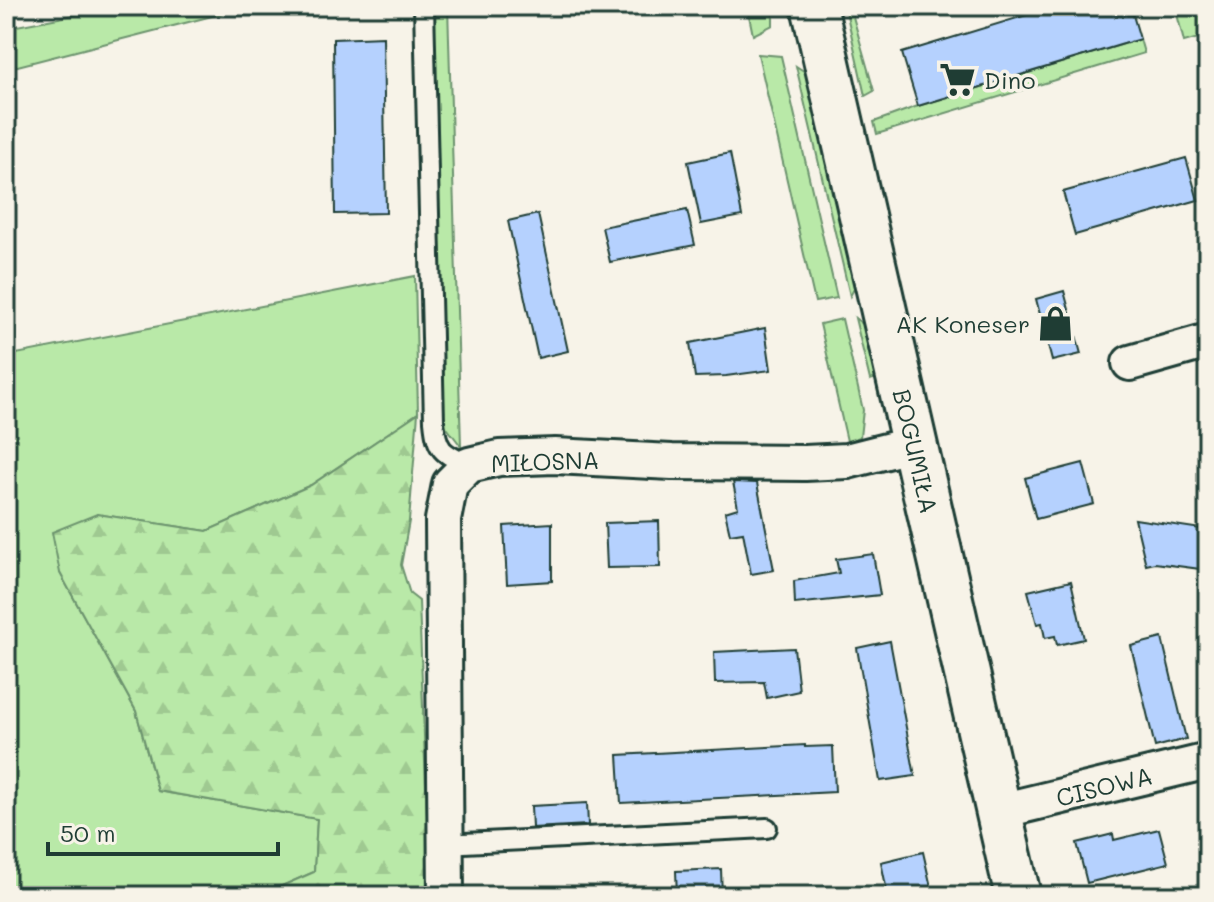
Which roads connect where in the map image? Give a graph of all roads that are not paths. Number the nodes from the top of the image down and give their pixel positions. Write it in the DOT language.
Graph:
graph roads {
  1 [pos="424,6"];
  2 [pos="814,6"];
  3 [pos="1208,341"];
  4 [pos="1130,363"];
  5 [pos="914,444"];
  6 [pos="469,465"];
  7 [pos="1208,761"];
  8 [pos="1000,811"];
  9 [pos="767,828"];
  10 [pos="444,844"];
  11 [pos="446,896"];
  12 [pos="1018,896"];
  1 -- 6 [label="lane"];
  2 -- 5 [label="street, BOGUMIŁA"];
  3 -- 4 [label="street"];
  5 -- 6 [label="street, MIŁOSNA"];
  5 -- 8 [label="street, BOGUMIŁA"];
  6 -- 10 [label="street, MIŁOSNA"];
  7 -- 8 [label="street, CISOWA"];
  8 -- 12 [label="street, BOGUMIŁA"];
  9 -- 10 [label="lane"];
  10 -- 11 [label="street, MIŁOSNA"];
}
